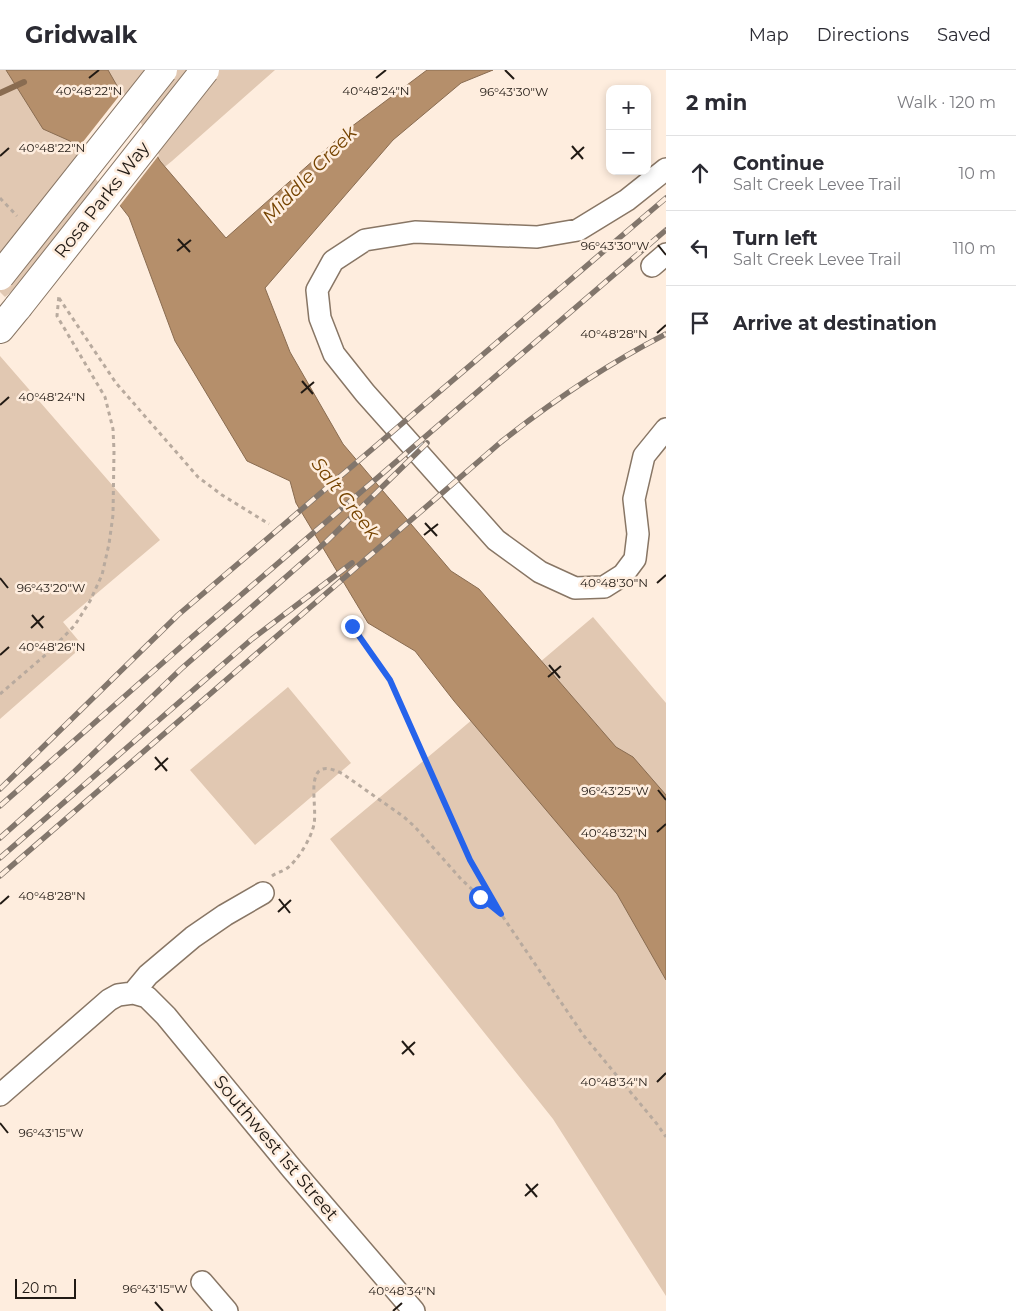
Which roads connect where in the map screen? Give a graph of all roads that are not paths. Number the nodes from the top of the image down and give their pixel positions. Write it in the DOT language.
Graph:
graph roads {
  1 [pos="163,70"];
  2 [pos="205,70"];
  3 [pos="666,170"];
  4 [pos="0,276"];
  5 [pos="0,329"];
  6 [pos="666,429"];
  7 [pos="263,893"];
  8 [pos="133,993"];
  9 [pos="0,1095"];
  10 [pos="202,1282"];
  11 [pos="227,1311"];
  12 [pos="414,1311"];
  1 -- 4 [label="highway, Rosa Parks Way, bridge"];
  2 -- 5 [label="highway, Rosa Parks Way, bridge"];
  3 -- 6 [label="street"];
  7 -- 8 [label="street"];
  8 -- 9 [label="street"];
  8 -- 12 [label="street, Southwest 1st Street"];
  10 -- 11 [label="street"];
}
